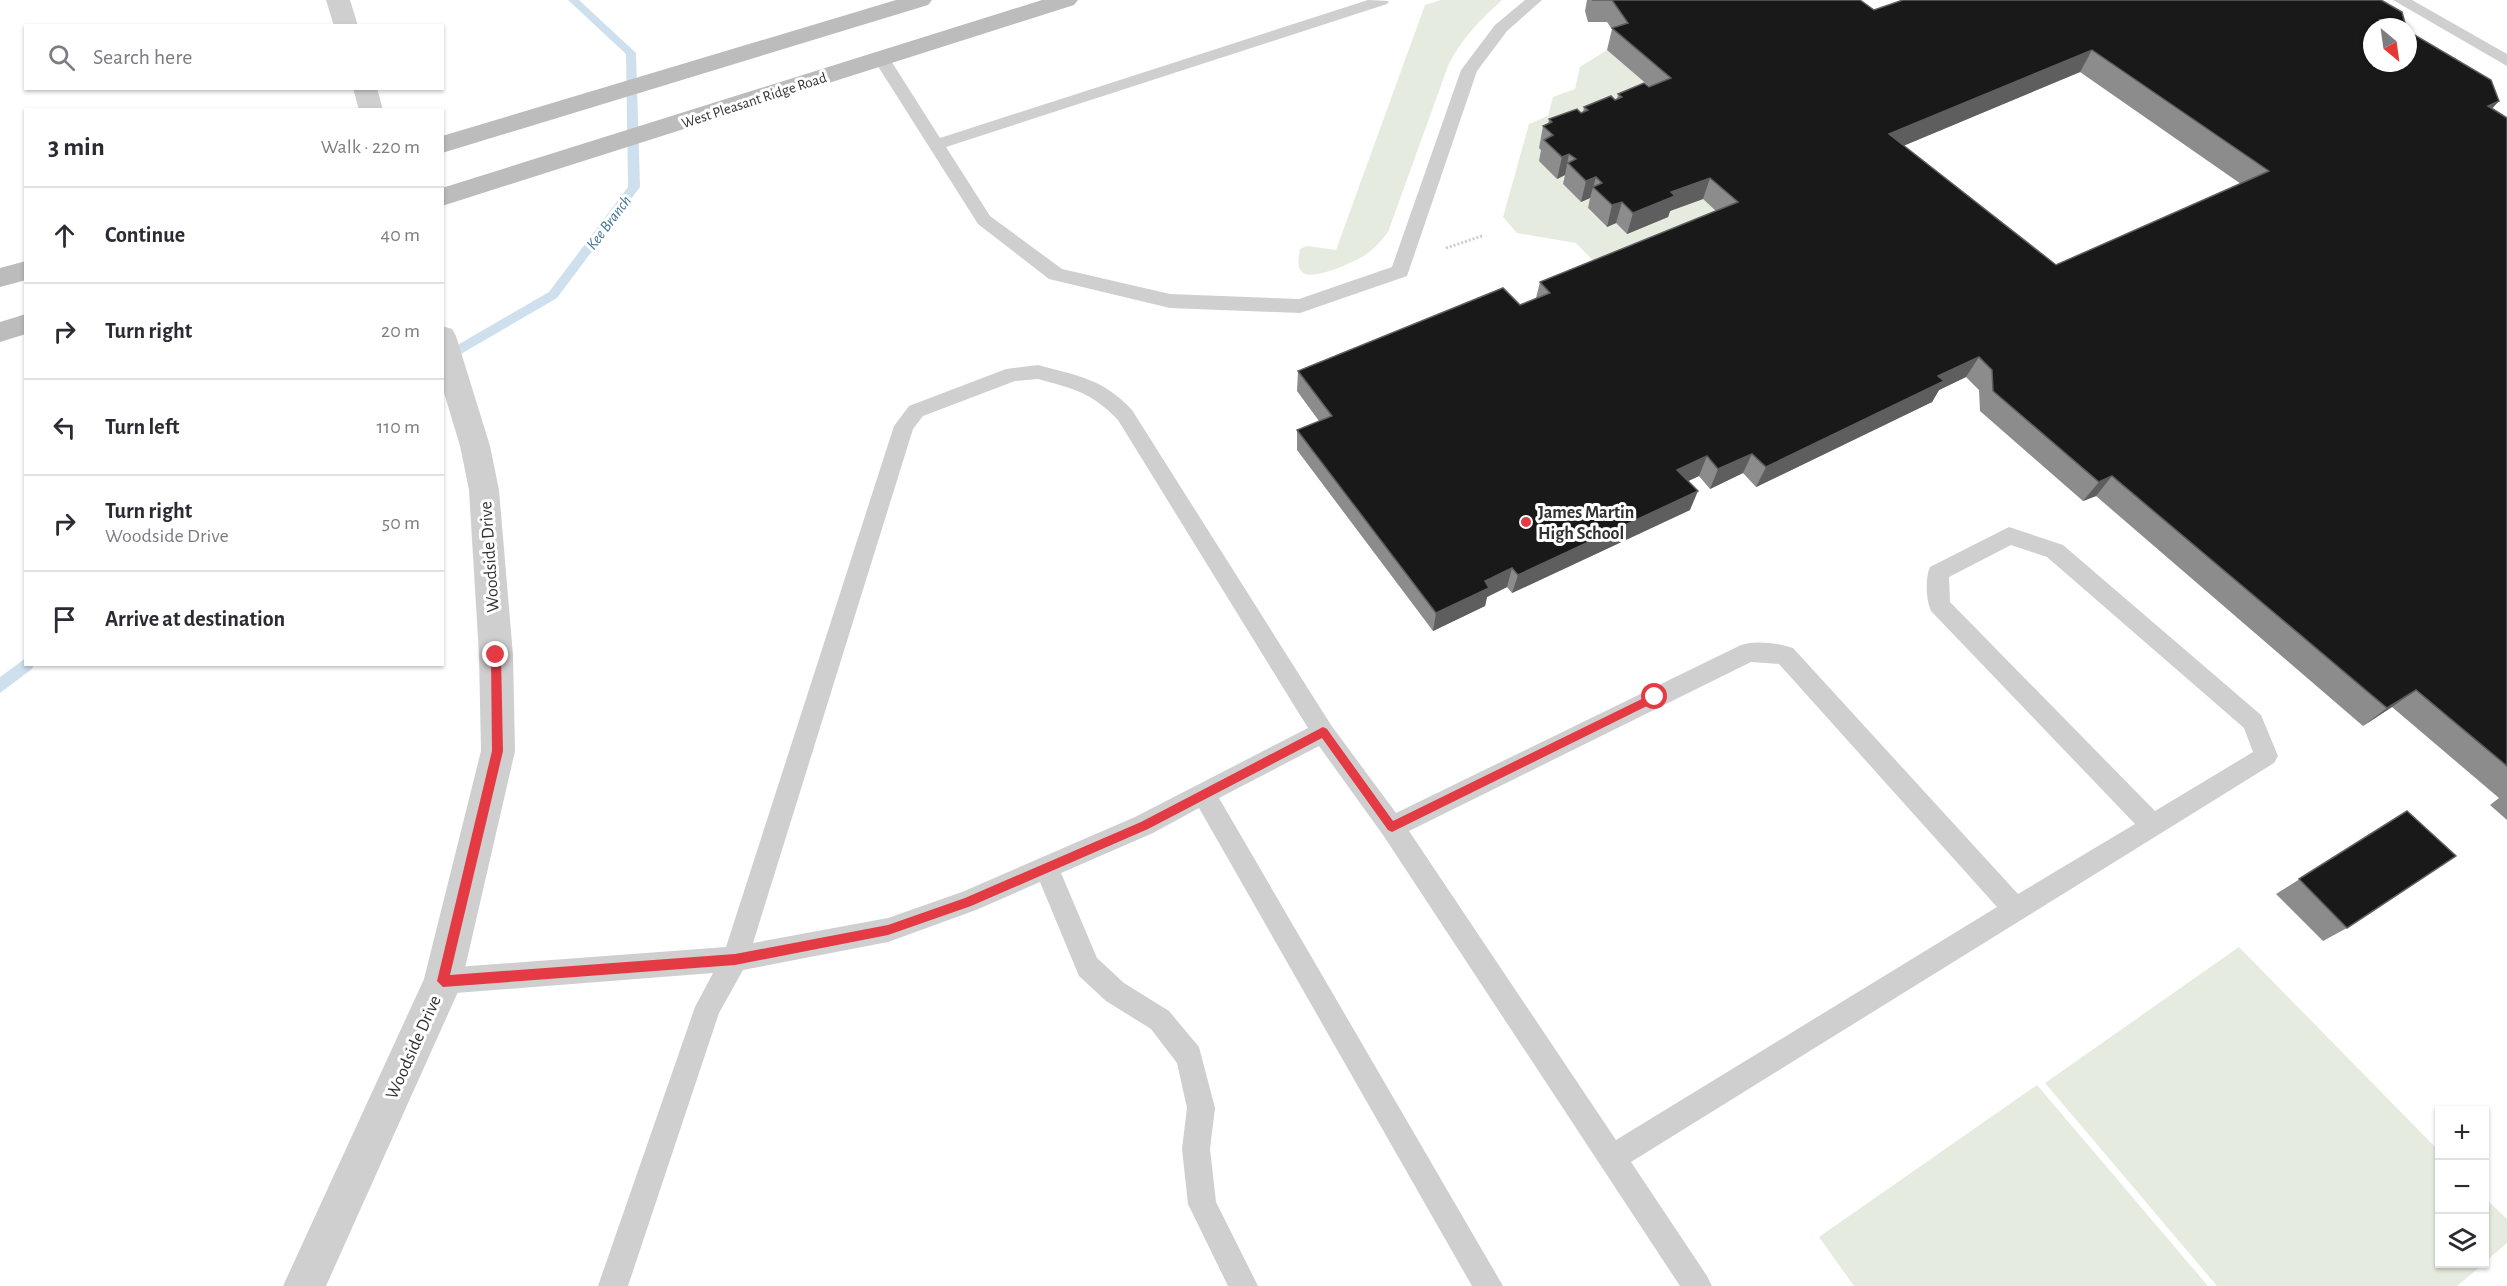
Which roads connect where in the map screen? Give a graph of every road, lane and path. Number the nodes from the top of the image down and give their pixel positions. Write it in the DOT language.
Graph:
graph roads {
  1 [pos="338,0"];
  2 [pos="920,0"];
  3 [pos="1066,0"];
  4 [pos="1534,0"];
  5 [pos="2401,0"];
  6 [pos="1381,1"];
  7 [pos="345,24"];
  8 [pos="882,60"];
  9 [pos="2507,61"];
  10 [pos="366,90"];
  11 [pos="370,108"];
  12 [pos="444,144"];
  13 [pos="936,145"];
  14 [pos="444,196"];
  15 [pos="1482,236"];
  16 [pos="1440,250"];
  17 [pos="24,271"];
  18 [pos="0,278"];
  19 [pos="24,325"];
  20 [pos="0,332"];
  21 [pos="444,343"];
  22 [pos="1323,732"];
  23 [pos="1204,794"];
  24 [pos="2153,826"];
  25 [pos="1392,827"];
  26 [pos="1047,868"];
  27 [pos="2016,910"];
  28 [pos="735,959"];
  29 [pos="443,981"];
  30 [pos="1611,1158"];
  31 [pos="304,1286"];
  32 [pos="613,1286"];
  33 [pos="1243,1286"];
  34 [pos="1488,1286"];
  35 [pos="1697,1286"];
  1 -- 7 [label="street"];
  2 -- 12 [label="main road"];
  3 -- 8 [label="main road, West Pleasant Ridge Road"];
  4 -- 13 [label="lane"];
  5 -- 9 [label="lane"];
  6 -- 13 [label="lane"];
  8 -- 13 [label="lane"];
  8 -- 14 [label="main road, West Pleasant Ridge Road"];
  10 -- 11 [label="street"];
  15 -- 16 [label="path"];
  17 -- 18 [label="main road"];
  19 -- 20 [label="main road"];
  21 -- 29 [label="street, Woodside Drive"];
  22 -- 23 [label="lane"];
  22 -- 25 [label="lane"];
  22 -- 28 [label="lane"];
  23 -- 26 [label="lane"];
  23 -- 34 [label="lane"];
  24 -- 24 [label="lane"];
  24 -- 27 [label="lane"];
  25 -- 27 [label="lane"];
  25 -- 30 [label="lane"];
  26 -- 28 [label="lane"];
  26 -- 33 [label="lane"];
  27 -- 30 [label="lane"];
  28 -- 29 [label="lane"];
  28 -- 32 [label="lane"];
  29 -- 31 [label="street, Woodside Drive"];
  30 -- 35 [label="lane"];
}
